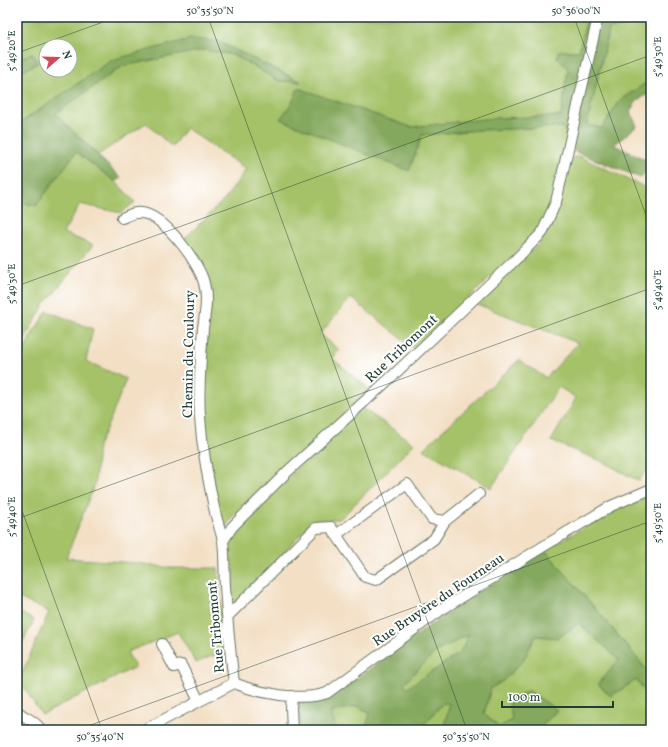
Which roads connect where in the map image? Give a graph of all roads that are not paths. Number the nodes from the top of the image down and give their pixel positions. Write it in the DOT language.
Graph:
graph roads {
  1 [pos="598,17"];
  2 [pos="122,218"];
  3 [pos="651,489"];
  4 [pos="479,494"];
  5 [pos="446,521"];
  6 [pos="336,535"];
  7 [pos="223,541"];
  8 [pos="228,616"];
  9 [pos="162,644"];
  10 [pos="234,683"];
  11 [pos="292,696"];
  12 [pos="199,701"];
  13 [pos="17,711"];
  14 [pos="41,730"];
  15 [pos="144,730"];
  16 [pos="292,730"];
  1 -- 7 [label="street, Rue Tribomont"];
  2 -- 7 [label="street, Chemin du Couloury"];
  3 -- 11 [label="street, Rue Bruyère du Fourneau"];
  4 -- 5 [label="street"];
  5 -- 6 [label="street"];
  5 -- 6 [label="street"];
  6 -- 8 [label="street"];
  7 -- 8 [label="street, Rue Tribomont"];
  8 -- 10 [label="street, Rue Tribomont"];
  9 -- 12 [label="street"];
  10 -- 11 [label="street, Rue Bruyère du Fourneau"];
  10 -- 12 [label="street"];
  11 -- 16 [label="street"];
  12 -- 15 [label="street"];
  13 -- 14 [label="street"];
}
